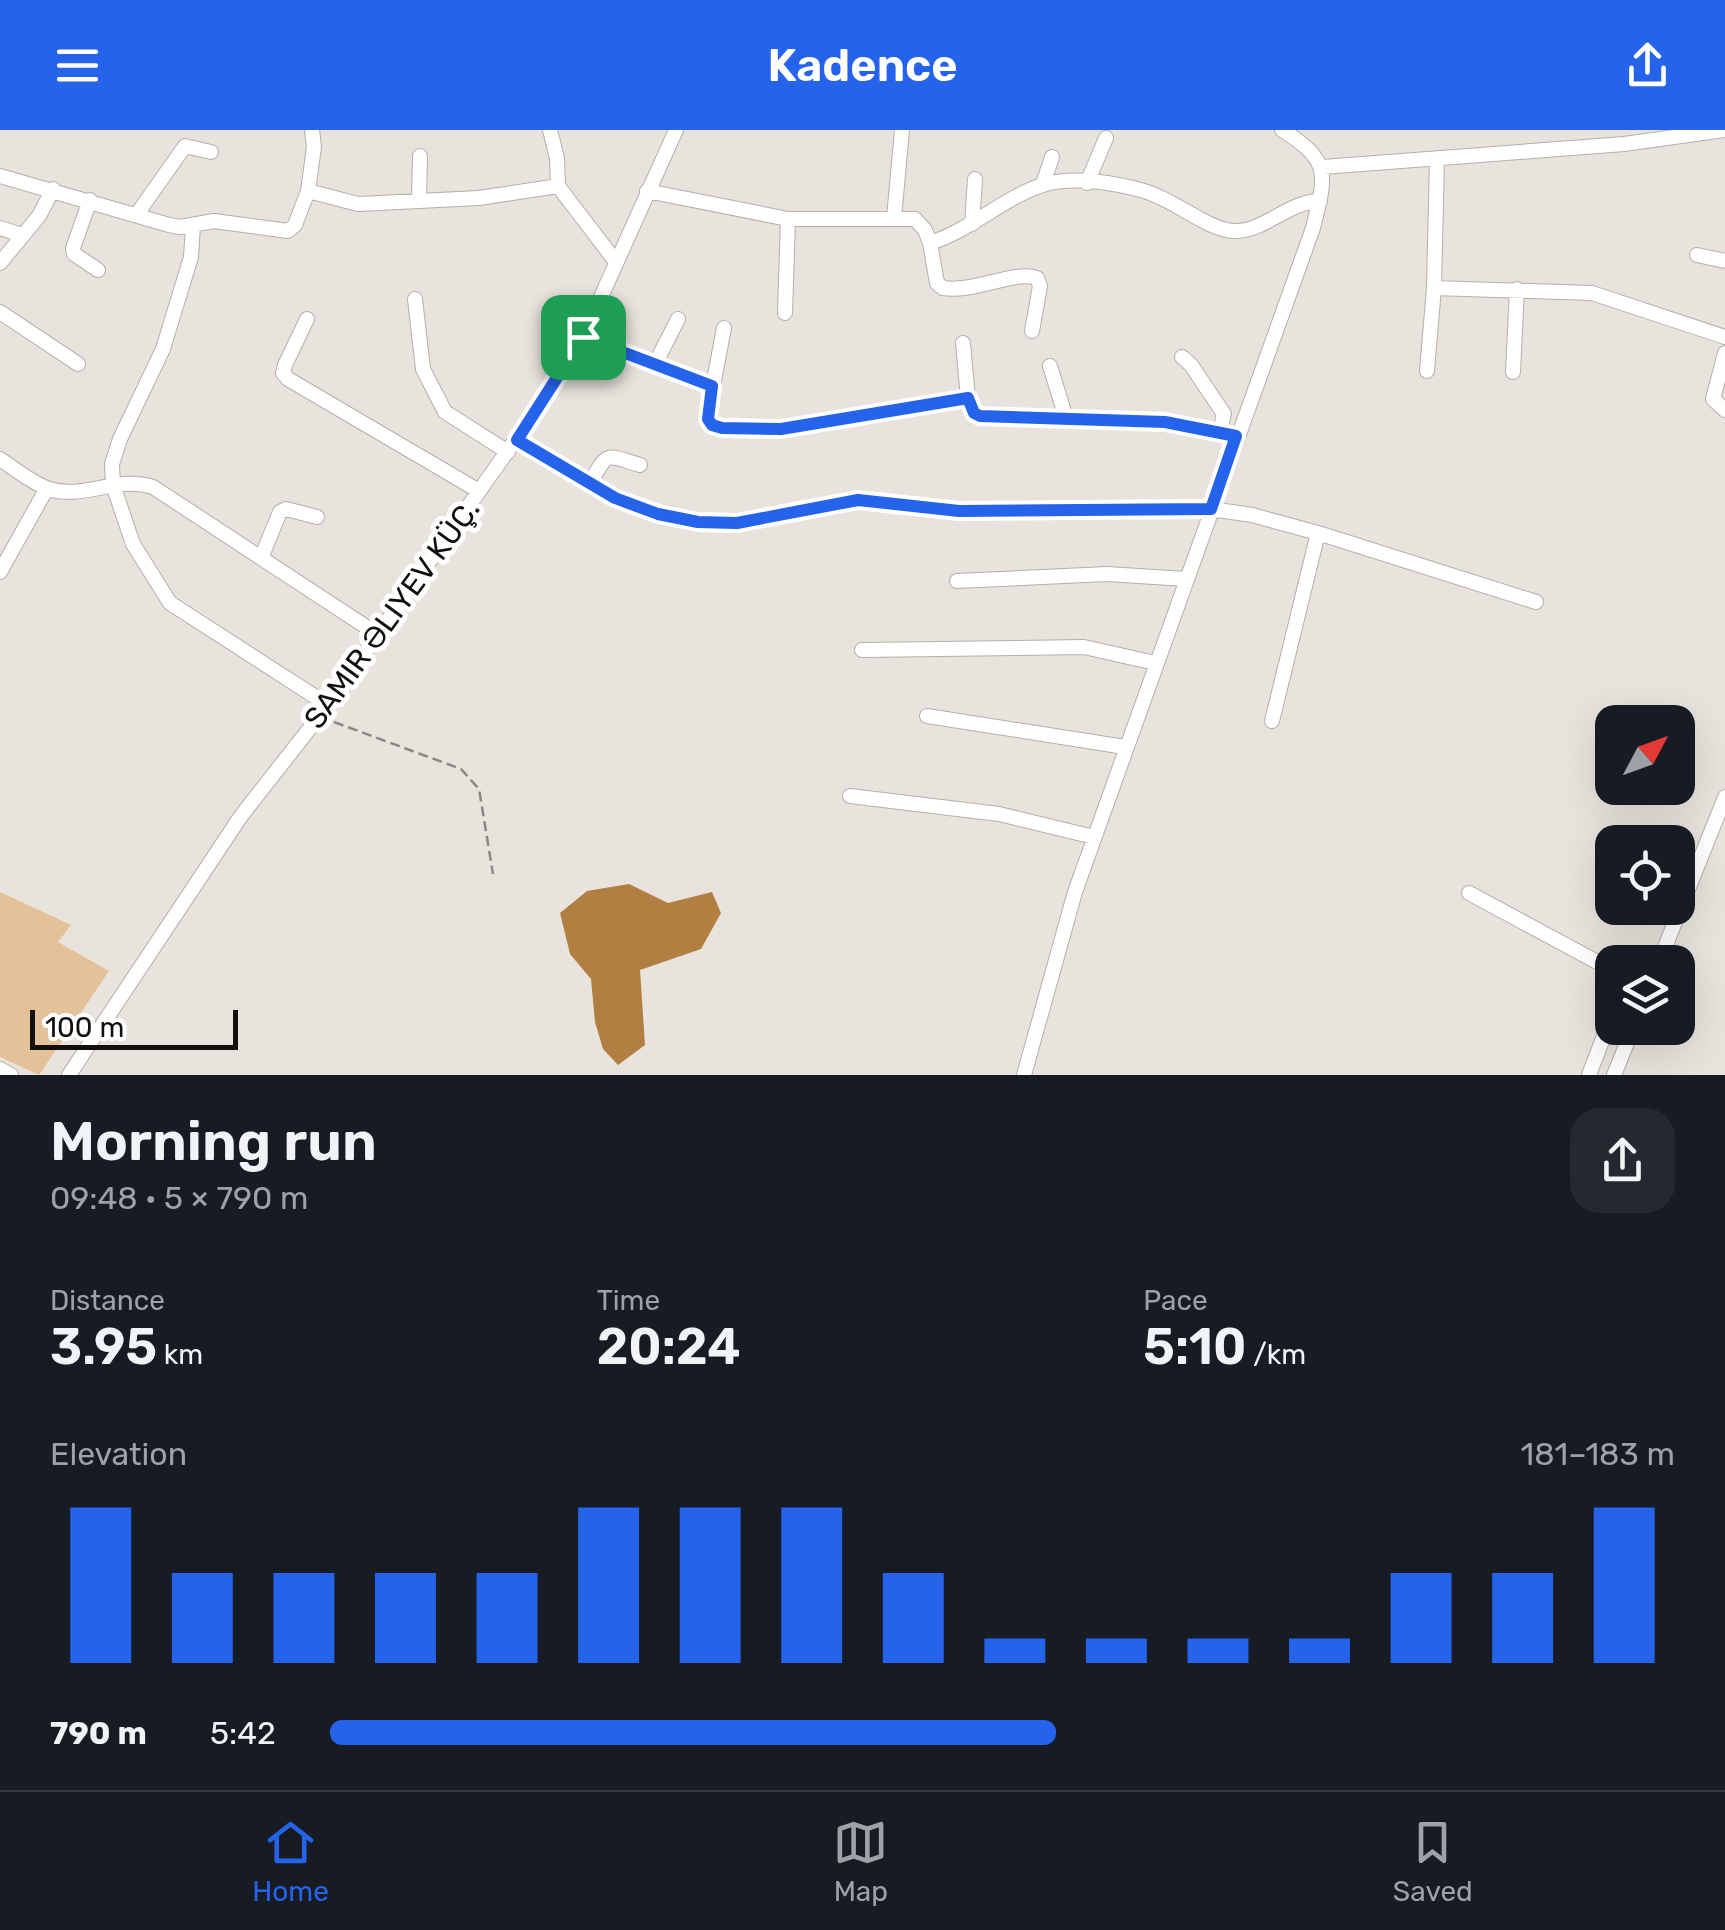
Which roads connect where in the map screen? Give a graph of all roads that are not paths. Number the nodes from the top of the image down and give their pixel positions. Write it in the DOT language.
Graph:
graph roads {
  1 [pos="312,130"];
  2 [pos="550,130"];
  3 [pos="676,130"];
  4 [pos="902,130"];
  5 [pos="1282,130"];
  6 [pos="1724,130"];
  7 [pos="1300,135"];
  8 [pos="1106,138"];
  9 [pos="211,152"];
  10 [pos="420,156"];
  11 [pos="1052,157"];
  12 [pos="1437,158"];
  13 [pos="1322,166"];
  14 [pos="0,176"];
  15 [pos="975,179"];
  16 [pos="1087,183"];
  17 [pos="1043,184"];
  18 [pos="558,186"];
  19 [pos="54,189"];
  20 [pos="308,192"];
  21 [pos="648,192"];
  22 [pos="90,200"];
  23 [pos="419,200"];
  24 [pos="1320,201"];
  25 [pos="137,214"];
  26 [pos="894,218"];
  27 [pos="788,219"];
  28 [pos="972,224"];
  29 [pos="192,226"];
  30 [pos="0,228"];
  31 [pos="22,235"];
  32 [pos="930,243"];
  33 [pos="1697,255"];
  34 [pos="1725,260"];
  35 [pos="616,262"];
  36 [pos="0,263"];
  37 [pos="98,270"];
  38 [pos="1434,288"];
  39 [pos="1517,289"];
  40 [pos="415,300"];
  41 [pos="0,312"];
  42 [pos="786,313"];
  43 [pos="678,318"];
  44 [pos="307,319"];
  45 [pos="724,328"];
  46 [pos="1032,331"];
  47 [pos="583,337"];
  48 [pos="1725,338"];
  49 [pos="963,343"];
  50 [pos="1725,353"];
  51 [pos="1182,357"];
  52 [pos="78,364"];
  53 [pos="655,364"];
  54 [pos="1050,366"];
  55 [pos="1428,371"];
  56 [pos="1513,372"];
  57 [pos="712,386"];
  58 [pos="968,398"];
  59 [pos="1725,410"];
  60 [pos="1066,418"];
  61 [pos="1220,431"];
  62 [pos="1236,436"];
  63 [pos="512,446"];
  64 [pos="0,460"];
  65 [pos="640,465"];
  66 [pos="590,483"];
  67 [pos="113,485"];
  68 [pos="46,488"];
  69 [pos="479,492"];
  70 [pos="1211,509"];
  71 [pos="316,516"];
  72 [pos="1318,533"];
  73 [pos="261,558"];
  74 [pos="0,572"];
  75 [pos="1186,579"];
  76 [pos="957,581"];
  77 [pos="1536,602"];
  78 [pos="377,634"];
  79 [pos="862,650"];
  80 [pos="1155,662"];
  81 [pos="324,710"];
  82 [pos="928,716"];
  83 [pos="1272,720"];
  84 [pos="1125,748"];
  85 [pos="850,796"];
  86 [pos="1725,798"];
  87 [pos="1094,837"];
  88 [pos="1468,893"];
  89 [pos="1666,945"];
  90 [pos="1595,961"];
  91 [pos="1600,1045"];
  92 [pos="1626,1045"];
  93 [pos="0,1069"];
  94 [pos="11,1075"];
  95 [pos="68,1075"];
  96 [pos="1024,1075"];
  97 [pos="1589,1075"];
  98 [pos="1614,1075"];
  1 -- 20 [label="street"];
  2 -- 18 [label="street"];
  3 -- 21 [label="street, SAMIR ƏLIYEV KÜÇ."];
  4 -- 26 [label="street"];
  5 -- 7 [label="street"];
  6 -- 12 [label="street"];
  7 -- 13 [label="street"];
  8 -- 16 [label="street"];
  9 -- 25 [label="street"];
  10 -- 23 [label="street"];
  11 -- 17 [label="street"];
  12 -- 13 [label="street"];
  12 -- 38 [label="street"];
  13 -- 24 [label="street"];
  14 -- 19 [label="street"];
  15 -- 28 [label="street"];
  16 -- 17 [label="street"];
  16 -- 24 [label="street"];
  17 -- 28 [label="street"];
  18 -- 23 [label="street"];
  18 -- 35 [label="street"];
  19 -- 22 [label="street"];
  19 -- 31 [label="street"];
  20 -- 23 [label="street"];
  20 -- 29 [label="street"];
  21 -- 27 [label="street"];
  21 -- 35 [label="street, SAMIR ƏLIYEV KÜÇ."];
  22 -- 25 [label="street"];
  22 -- 37 [label="street"];
  24 -- 62 [label="street"];
  25 -- 29 [label="street"];
  26 -- 27 [label="street"];
  26 -- 32 [label="street"];
  27 -- 42 [label="street"];
  28 -- 32 [label="street"];
  29 -- 67 [label="street"];
  30 -- 31 [label="street"];
  31 -- 36 [label="street"];
  32 -- 46 [label="street"];
  33 -- 34 [label="street"];
  35 -- 47 [label="street, SAMIR ƏLIYEV KÜÇ."];
  38 -- 39 [label="street"];
  38 -- 55 [label="street"];
  39 -- 48 [label="street"];
  39 -- 56 [label="street"];
  40 -- 63 [label="street"];
  41 -- 52 [label="street"];
  43 -- 53 [label="street"];
  44 -- 69 [label="street"];
  45 -- 57 [label="street"];
  47 -- 53 [label="street"];
  47 -- 63 [label="street, SAMIR ƏLIYEV KÜÇ."];
  49 -- 58 [label="street"];
  50 -- 59 [label="street"];
  51 -- 61 [label="street"];
  53 -- 57 [label="street"];
  54 -- 60 [label="street"];
  57 -- 58 [label="street"];
  58 -- 60 [label="street"];
  60 -- 61 [label="street"];
  61 -- 62 [label="street"];
  62 -- 70 [label="street"];
  63 -- 66 [label="street"];
  63 -- 69 [label="street, SAMIR ƏLIYEV KÜÇ."];
  64 -- 68 [label="street"];
  65 -- 66 [label="street"];
  66 -- 70 [label="street"];
  67 -- 68 [label="street"];
  67 -- 73 [label="street"];
  67 -- 81 [label="street"];
  68 -- 74 [label="street"];
  69 -- 78 [label="street, SAMIR ƏLIYEV KÜÇ."];
  70 -- 72 [label="street"];
  70 -- 75 [label="street"];
  71 -- 73 [label="street"];
  72 -- 77 [label="street"];
  72 -- 83 [label="street"];
  73 -- 78 [label="street"];
  75 -- 76 [label="street"];
  75 -- 80 [label="street"];
  78 -- 81 [label="street, SAMIR ƏLIYEV KÜÇ."];
  79 -- 80 [label="street"];
  80 -- 84 [label="street"];
  81 -- 95 [label="street, SAMIR ƏLIYEV KÜÇ."];
  82 -- 84 [label="street"];
  84 -- 87 [label="street"];
  85 -- 87 [label="street"];
  86 -- 89 [label="street"];
  87 -- 96 [label="street"];
  88 -- 90 [label="street"];
  91 -- 97 [label="street"];
  92 -- 98 [label="street"];
  93 -- 94 [label="street"];
}
